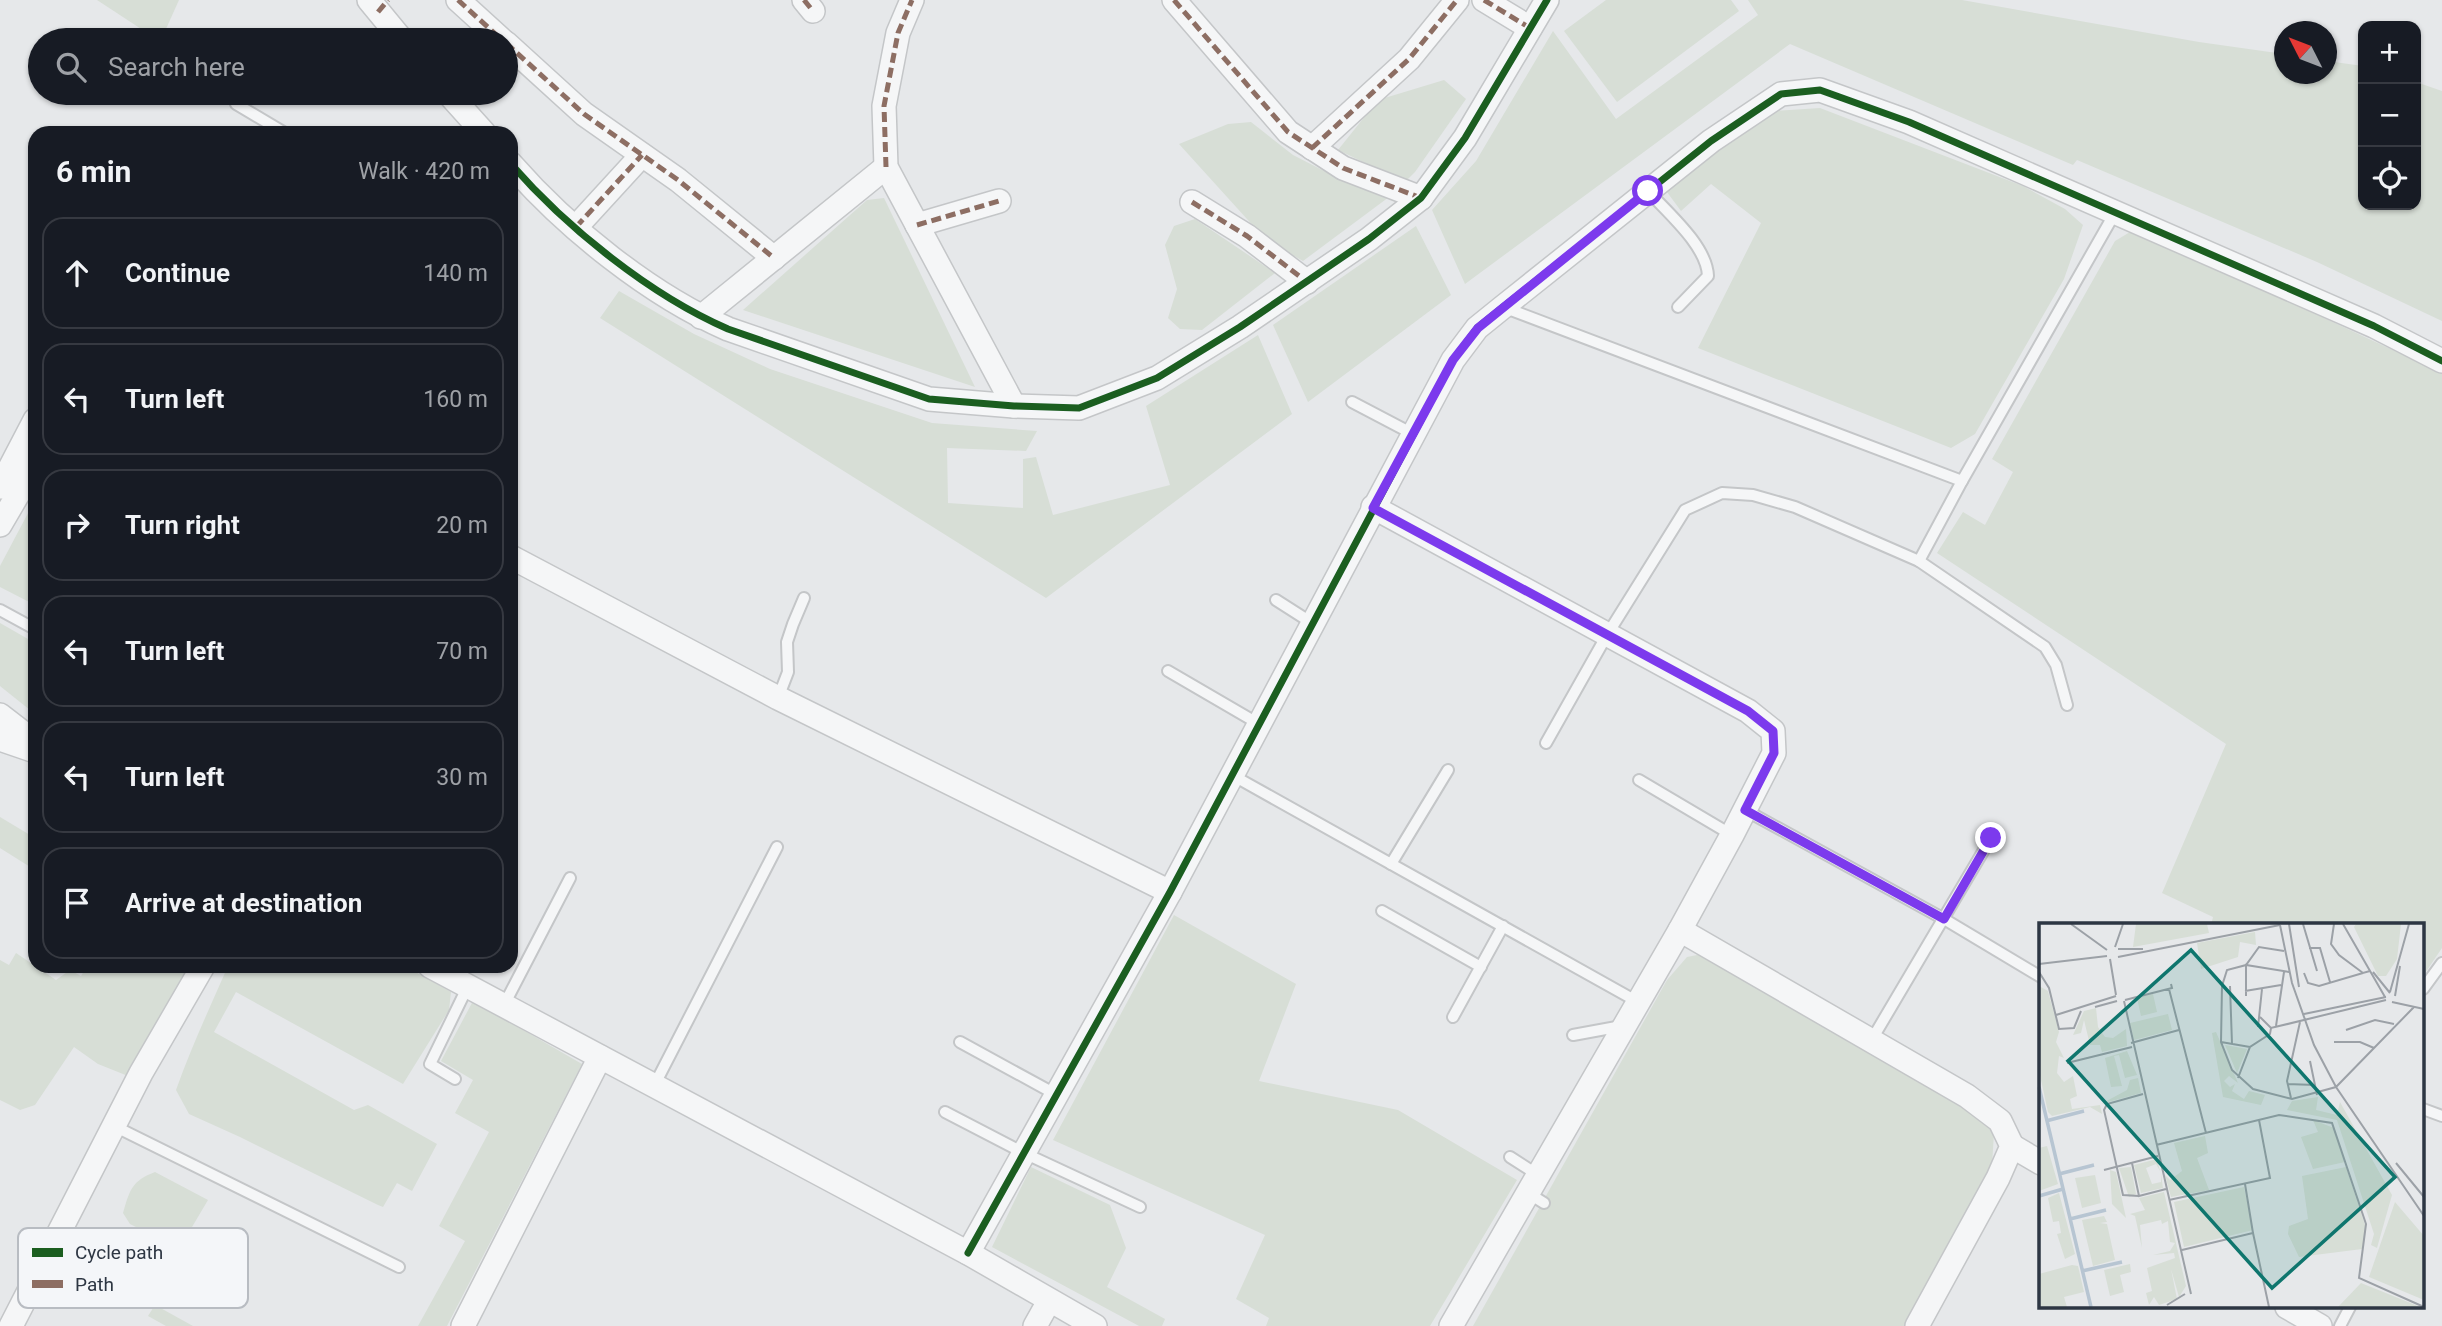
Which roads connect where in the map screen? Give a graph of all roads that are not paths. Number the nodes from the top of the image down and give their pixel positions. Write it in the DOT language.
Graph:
graph roads {
  1 [pos="458,0"];
  2 [pos="912,0"];
  3 [pos="1174,0"];
  4 [pos="1457,0"];
  5 [pos="1484,0"];
  6 [pos="1547,0"];
  7 [pos="379,4"];
  8 [pos="394,28"];
  9 [pos="489,28"];
  10 [pos="1530,28"];
  11 [pos="518,55"];
  12 [pos="238,105"];
  13 [pos="459,105"];
  14 [pos="273,126"];
  15 [pos="478,126"];
  16 [pos="1312,148"];
  17 [pos="642,155"];
  18 [pos="886,167"];
  19 [pos="518,172"];
  20 [pos="1648,191"];
  21 [pos="1421,198"];
  22 [pos="999,201"];
  23 [pos="1192,201"];
  24 [pos="2116,211"];
  25 [pos="917,225"];
  26 [pos="576,227"];
  27 [pos="775,258"];
  28 [pos="1307,282"];
  29 [pos="1503,307"];
  30 [pos="1678,307"];
  31 [pos="701,317"];
  32 [pos="2442,361"];
  33 [pos="1352,402"];
  34 [pos="1014,406"];
  35 [pos="28,433"];
  36 [pos="1413,434"];
  37 [pos="28,477"];
  38 [pos="1962,481"];
  39 [pos="0,487"];
  40 [pos="1373,508"];
  41 [pos="0,525"];
  42 [pos="518,560"];
  43 [pos="1919,561"];
  44 [pos="804,598"];
  45 [pos="1276,600"];
  46 [pos="0,610"];
  47 [pos="1312,623"];
  48 [pos="28,625"];
  49 [pos="1607,635"];
  50 [pos="1168,671"];
  51 [pos="778,698"];
  52 [pos="2067,705"];
  53 [pos="0,715"];
  54 [pos="1259,724"];
  55 [pos="28,737"];
  56 [pos="0,739"];
  57 [pos="1546,743"];
  58 [pos="28,749"];
  59 [pos="1448,770"];
  60 [pos="1232,775"];
  61 [pos="1639,780"];
  62 [pos="1745,810"];
  63 [pos="1732,835"];
  64 [pos="1991,838"];
  65 [pos="777,847"];
  66 [pos="1391,864"];
  67 [pos="570,878"];
  68 [pos="1170,892"];
  69 [pos="1381,911"];
  70 [pos="1944,919"];
  71 [pos="1503,926"];
  72 [pos="1680,930"];
  73 [pos="2442,963"];
  74 [pos="1481,967"];
  75 [pos="199,973"];
  76 [pos="443,973"];
  77 [pos="2039,975"];
  78 [pos="468,986"];
  79 [pos="2424,988"];
  80 [pos="1638,1002"];
  81 [pos="504,1005"];
  82 [pos="1452,1017"];
  83 [pos="1625,1026"];
  84 [pos="1573,1035"];
  85 [pos="1871,1041"];
  86 [pos="960,1042"];
  87 [pos="600,1057"];
  88 [pos="455,1079"];
  89 [pos="654,1086"];
  90 [pos="1057,1095"];
  91 [pos="2424,1109"];
  92 [pos="945,1112"];
  93 [pos="2442,1116"];
  94 [pos="114,1126"];
  95 [pos="2012,1146"];
  96 [pos="1024,1153"];
  97 [pos="1510,1157"];
  98 [pos="2039,1162"];
  99 [pos="1537,1191"];
  100 [pos="1140,1207"];
  101 [pos="61,1228"];
  102 [pos="968,1253"];
  103 [pos="399,1267"];
  104 [pos="1049,1301"];
  105 [pos="20,1308"];
  106 [pos="2289,1308"];
  107 [pos="2349,1308"];
  108 [pos="11,1326"];
  109 [pos="463,1326"];
  110 [pos="1035,1326"];
  111 [pos="1095,1326"];
  112 [pos="1451,1326"];
  113 [pos="1917,1326"];
  114 [pos="2320,1326"];
  115 [pos="2340,1326"];
  1 -- 9 [label="street"];
  2 -- 18 [label="street"];
  3 -- 16 [label="street"];
  4 -- 16 [label="street"];
  5 -- 10 [label="street"];
  6 -- 10 [label="street"];
  7 -- 8 [label="street"];
  10 -- 21 [label="street"];
  11 -- 17 [label="street"];
  12 -- 14 [label="lane"];
  13 -- 15 [label="street"];
  16 -- 21 [label="street"];
  17 -- 26 [label="street"];
  17 -- 27 [label="street"];
  18 -- 25 [label="street"];
  18 -- 27 [label="street"];
  19 -- 26 [label="street"];
  20 -- 24 [label="street"];
  20 -- 29 [label="street"];
  20 -- 30 [label="lane"];
  21 -- 28 [label="street"];
  22 -- 25 [label="street"];
  23 -- 28 [label="street"];
  24 -- 32 [label="street"];
  24 -- 38 [label="lane"];
  25 -- 34 [label="street"];
  26 -- 31 [label="street"];
  27 -- 31 [label="street"];
  28 -- 34 [label="street"];
  29 -- 36 [label="street"];
  29 -- 38 [label="lane"];
  31 -- 34 [label="street"];
  33 -- 36 [label="lane"];
  35 -- 39 [label="street"];
  36 -- 40 [label="street"];
  37 -- 41 [label="street"];
  38 -- 43 [label="lane"];
  40 -- 47 [label="street"];
  40 -- 49 [label="street"];
  42 -- 51 [label="street"];
  43 -- 49 [label="lane"];
  43 -- 52 [label="lane"];
  44 -- 51 [label="lane"];
  45 -- 47 [label="lane"];
  46 -- 48 [label="lane"];
  47 -- 54 [label="street"];
  49 -- 57 [label="lane"];
  49 -- 62 [label="street"];
  50 -- 54 [label="lane"];
  51 -- 68 [label="street"];
  53 -- 55 [label="street"];
  54 -- 60 [label="street"];
  56 -- 58 [label="street"];
  59 -- 66 [label="lane"];
  60 -- 66 [label="lane"];
  60 -- 68 [label="street"];
  61 -- 63 [label="lane"];
  62 -- 63 [label="street"];
  62 -- 70 [label="lane"];
  63 -- 72 [label="street"];
  64 -- 70 [label="lane"];
  65 -- 89 [label="lane"];
  66 -- 71 [label="lane"];
  67 -- 81 [label="lane"];
  68 -- 90 [label="street"];
  69 -- 74 [label="lane"];
  70 -- 77 [label="lane"];
  70 -- 85 [label="lane"];
  71 -- 74 [label="lane"];
  71 -- 80 [label="lane"];
  72 -- 80 [label="street"];
  72 -- 85 [label="street"];
  73 -- 79 [label="lane"];
  74 -- 82 [label="lane"];
  75 -- 94 [label="street"];
  76 -- 78 [label="street"];
  78 -- 81 [label="street"];
  78 -- 88 [label="lane"];
  80 -- 83 [label="street"];
  81 -- 87 [label="street"];
  83 -- 84 [label="lane"];
  83 -- 99 [label="street"];
  85 -- 95 [label="street"];
  86 -- 90 [label="lane"];
  87 -- 89 [label="street"];
  87 -- 109 [label="street"];
  89 -- 102 [label="street"];
  90 -- 96 [label="street"];
  91 -- 93 [label="lane"];
  92 -- 96 [label="lane"];
  94 -- 101 [label="street"];
  94 -- 103 [label="lane"];
  95 -- 98 [label="street"];
  95 -- 113 [label="street"];
  96 -- 100 [label="lane"];
  96 -- 102 [label="street"];
  97 -- 99 [label="lane"];
  99 -- 112 [label="street"];
  102 -- 104 [label="street"];
  104 -- 110 [label="street"];
  104 -- 111 [label="street"];
  105 -- 108 [label="street"];
  106 -- 114 [label="street"];
  107 -- 115 [label="lane"];
}
